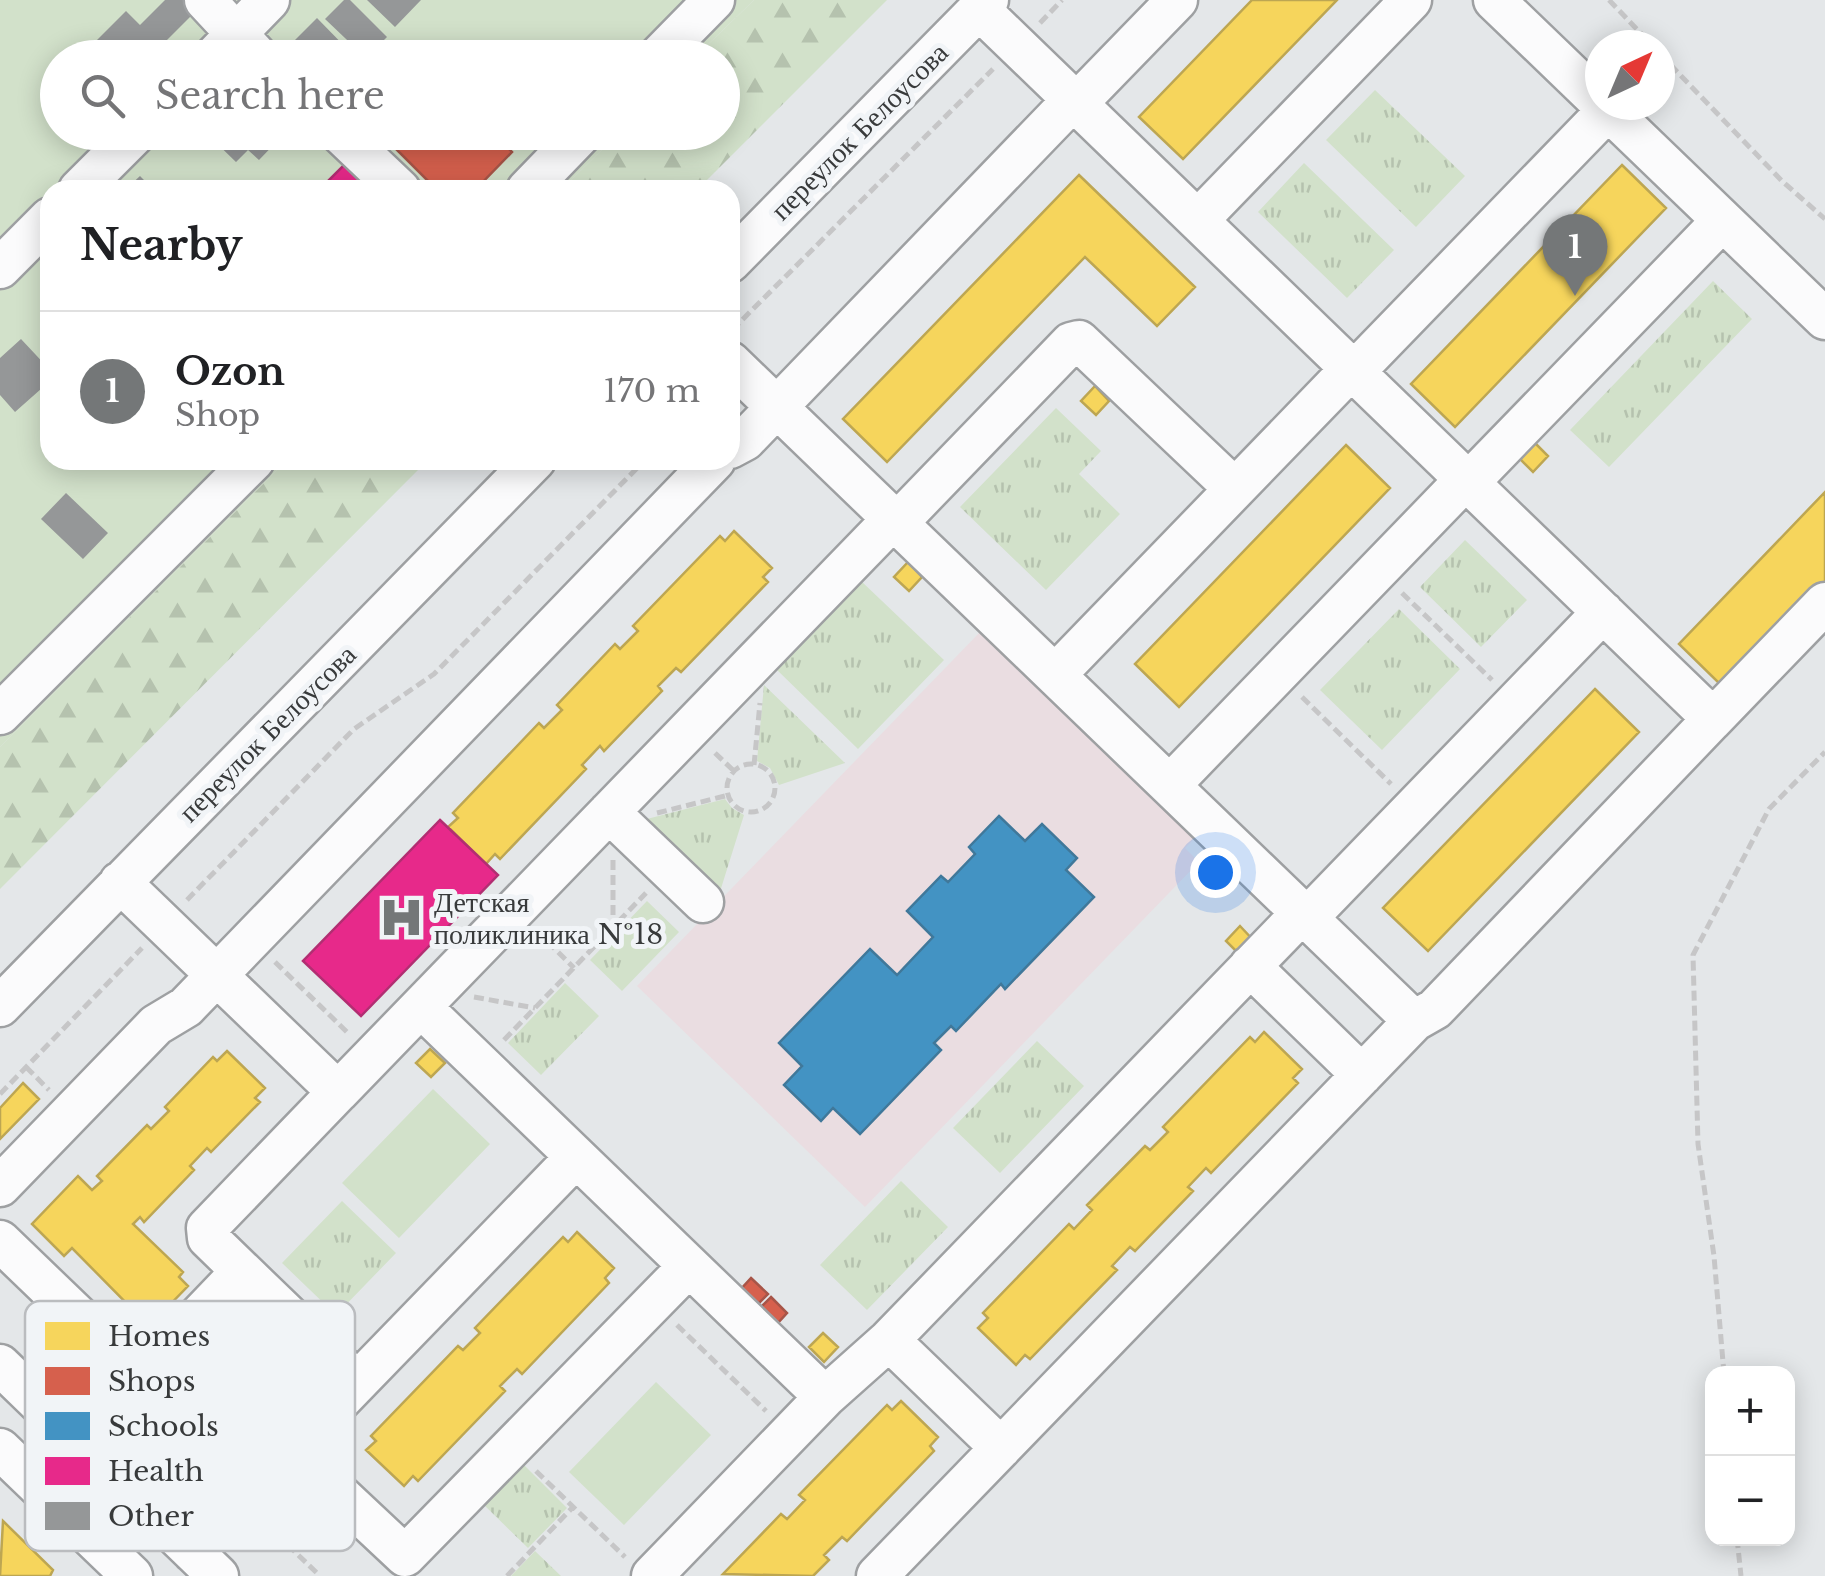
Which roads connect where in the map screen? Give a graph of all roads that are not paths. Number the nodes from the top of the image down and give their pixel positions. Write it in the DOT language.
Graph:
graph roads {
  1 [pos="205,0"];
  2 [pos="270,0"];
  3 [pos="714,0"];
  4 [pos="1177,0"];
  5 [pos="1411,0"];
  6 [pos="1494,0"];
  7 [pos="984,4"];
  8 [pos="230,40"];
  9 [pos="243,40"];
  10 [pos="675,40"];
  11 [pos="1585,88"];
  12 [pos="1075,101"];
  13 [pos="1591,120"];
  14 [pos="1618,120"];
  15 [pos="119,150"];
  16 [pos="358,150"];
  17 [pos="565,150"];
  18 [pos="88,180"];
  19 [pos="389,180"];
  20 [pos="536,180"];
  21 [pos="1198,220"];
  22 [pos="1722,220"];
  23 [pos="40,228"];
  24 [pos="740,252"];
  25 [pos="0,268"];
  26 [pos="1825,319"];
  27 [pos="1353,370"];
  28 [pos="740,371"];
  29 [pos="778,406"];
  30 [pos="740,443"];
  31 [pos="244,470"];
  32 [pos="525,470"];
  33 [pos="705,470"];
  34 [pos="1468,481"];
  35 [pos="1235,488"];
  36 [pos="896,520"];
  37 [pos="1825,603"];
  38 [pos="1603,612"];
  39 [pos="1056,674"];
  40 [pos="0,714"];
  41 [pos="1711,720"];
  42 [pos="1170,785"];
  43 [pos="614,816"];
  44 [pos="120,882"];
  45 [pos="702,902"];
  46 [pos="1304,915"];
  47 [pos="1250,966"];
  48 [pos="217,975"];
  49 [pos="428,999"];
  50 [pos="0,1006"];
  51 [pos="1414,1021"];
  52 [pos="1362,1074"];
  53 [pos="338,1092"];
  54 [pos="576,1157"];
  55 [pos="0,1186"];
  56 [pos="0,1241"];
  57 [pos="689,1266"];
  58 [pos="242,1271"];
  59 [pos="64,1301"];
  60 [pos="213,1301"];
  61 [pos="273,1301"];
  62 [pos="889,1340"];
  63 [pos="0,1365"];
  64 [pos="355,1379"];
  65 [pos="358,1382"];
  66 [pos="355,1385"];
  67 [pos="25,1389"];
  68 [pos="825,1397"];
  69 [pos="0,1448"];
  70 [pos="1002,1448"];
  71 [pos="25,1472"];
  72 [pos="355,1509"];
  73 [pos="106,1551"];
  74 [pos="641,1569"];
  75 [pos="132,1576"];
  76 [pos="878,1576"];
  1 -- 8 [label="street"];
  2 -- 9 [label="street"];
  3 -- 10 [label="street"];
  4 -- 12 [label="street"];
  5 -- 21 [label="street"];
  6 -- 11 [label="street"];
  7 -- 12 [label="street"];
  7 -- 24 [label="street, переулок Белоусова"];
  12 -- 21 [label="street"];
  12 -- 29 [label="street"];
  13 -- 27 [label="street"];
  14 -- 22 [label="street"];
  15 -- 18 [label="street"];
  16 -- 19 [label="street"];
  17 -- 20 [label="street"];
  21 -- 27 [label="street"];
  22 -- 26 [label="street"];
  22 -- 34 [label="street"];
  23 -- 25 [label="street"];
  27 -- 34 [label="street"];
  27 -- 35 [label="street"];
  28 -- 29 [label="street"];
  29 -- 30 [label="street"];
  29 -- 36 [label="street"];
  31 -- 40 [label="street"];
  32 -- 44 [label="street, переулок Белоусова"];
  33 -- 48 [label="street"];
  34 -- 38 [label="street"];
  34 -- 42 [label="street"];
  35 -- 36 [label="street"];
  35 -- 39 [label="street"];
  36 -- 39 [label="street"];
  36 -- 43 [label="street"];
  37 -- 41 [label="street"];
  38 -- 41 [label="street"];
  38 -- 46 [label="street"];
  39 -- 42 [label="street"];
  41 -- 51 [label="street"];
  42 -- 46 [label="street"];
  43 -- 45 [label="street"];
  43 -- 49 [label="street"];
  44 -- 48 [label="street"];
  44 -- 50 [label="street, переулок Белоусова"];
  46 -- 47 [label="street"];
  46 -- 51 [label="street"];
  47 -- 52 [label="street"];
  47 -- 62 [label="street"];
  48 -- 53 [label="street"];
  48 -- 55 [label="street"];
  49 -- 53 [label="street"];
  49 -- 54 [label="street"];
  51 -- 52 [label="street"];
  52 -- 70 [label="street"];
  53 -- 58 [label="street"];
  54 -- 57 [label="street"];
  54 -- 65 [label="street"];
  56 -- 59 [label="street"];
  57 -- 68 [label="street"];
  57 -- 72 [label="street"];
  58 -- 60 [label="street"];
  58 -- 61 [label="street"];
  62 -- 68 [label="street"];
  62 -- 70 [label="street"];
  63 -- 67 [label="street"];
  64 -- 65 [label="street"];
  65 -- 66 [label="street"];
  68 -- 74 [label="street"];
  69 -- 71 [label="street"];
  70 -- 76 [label="street"];
  73 -- 75 [label="street"];
}
